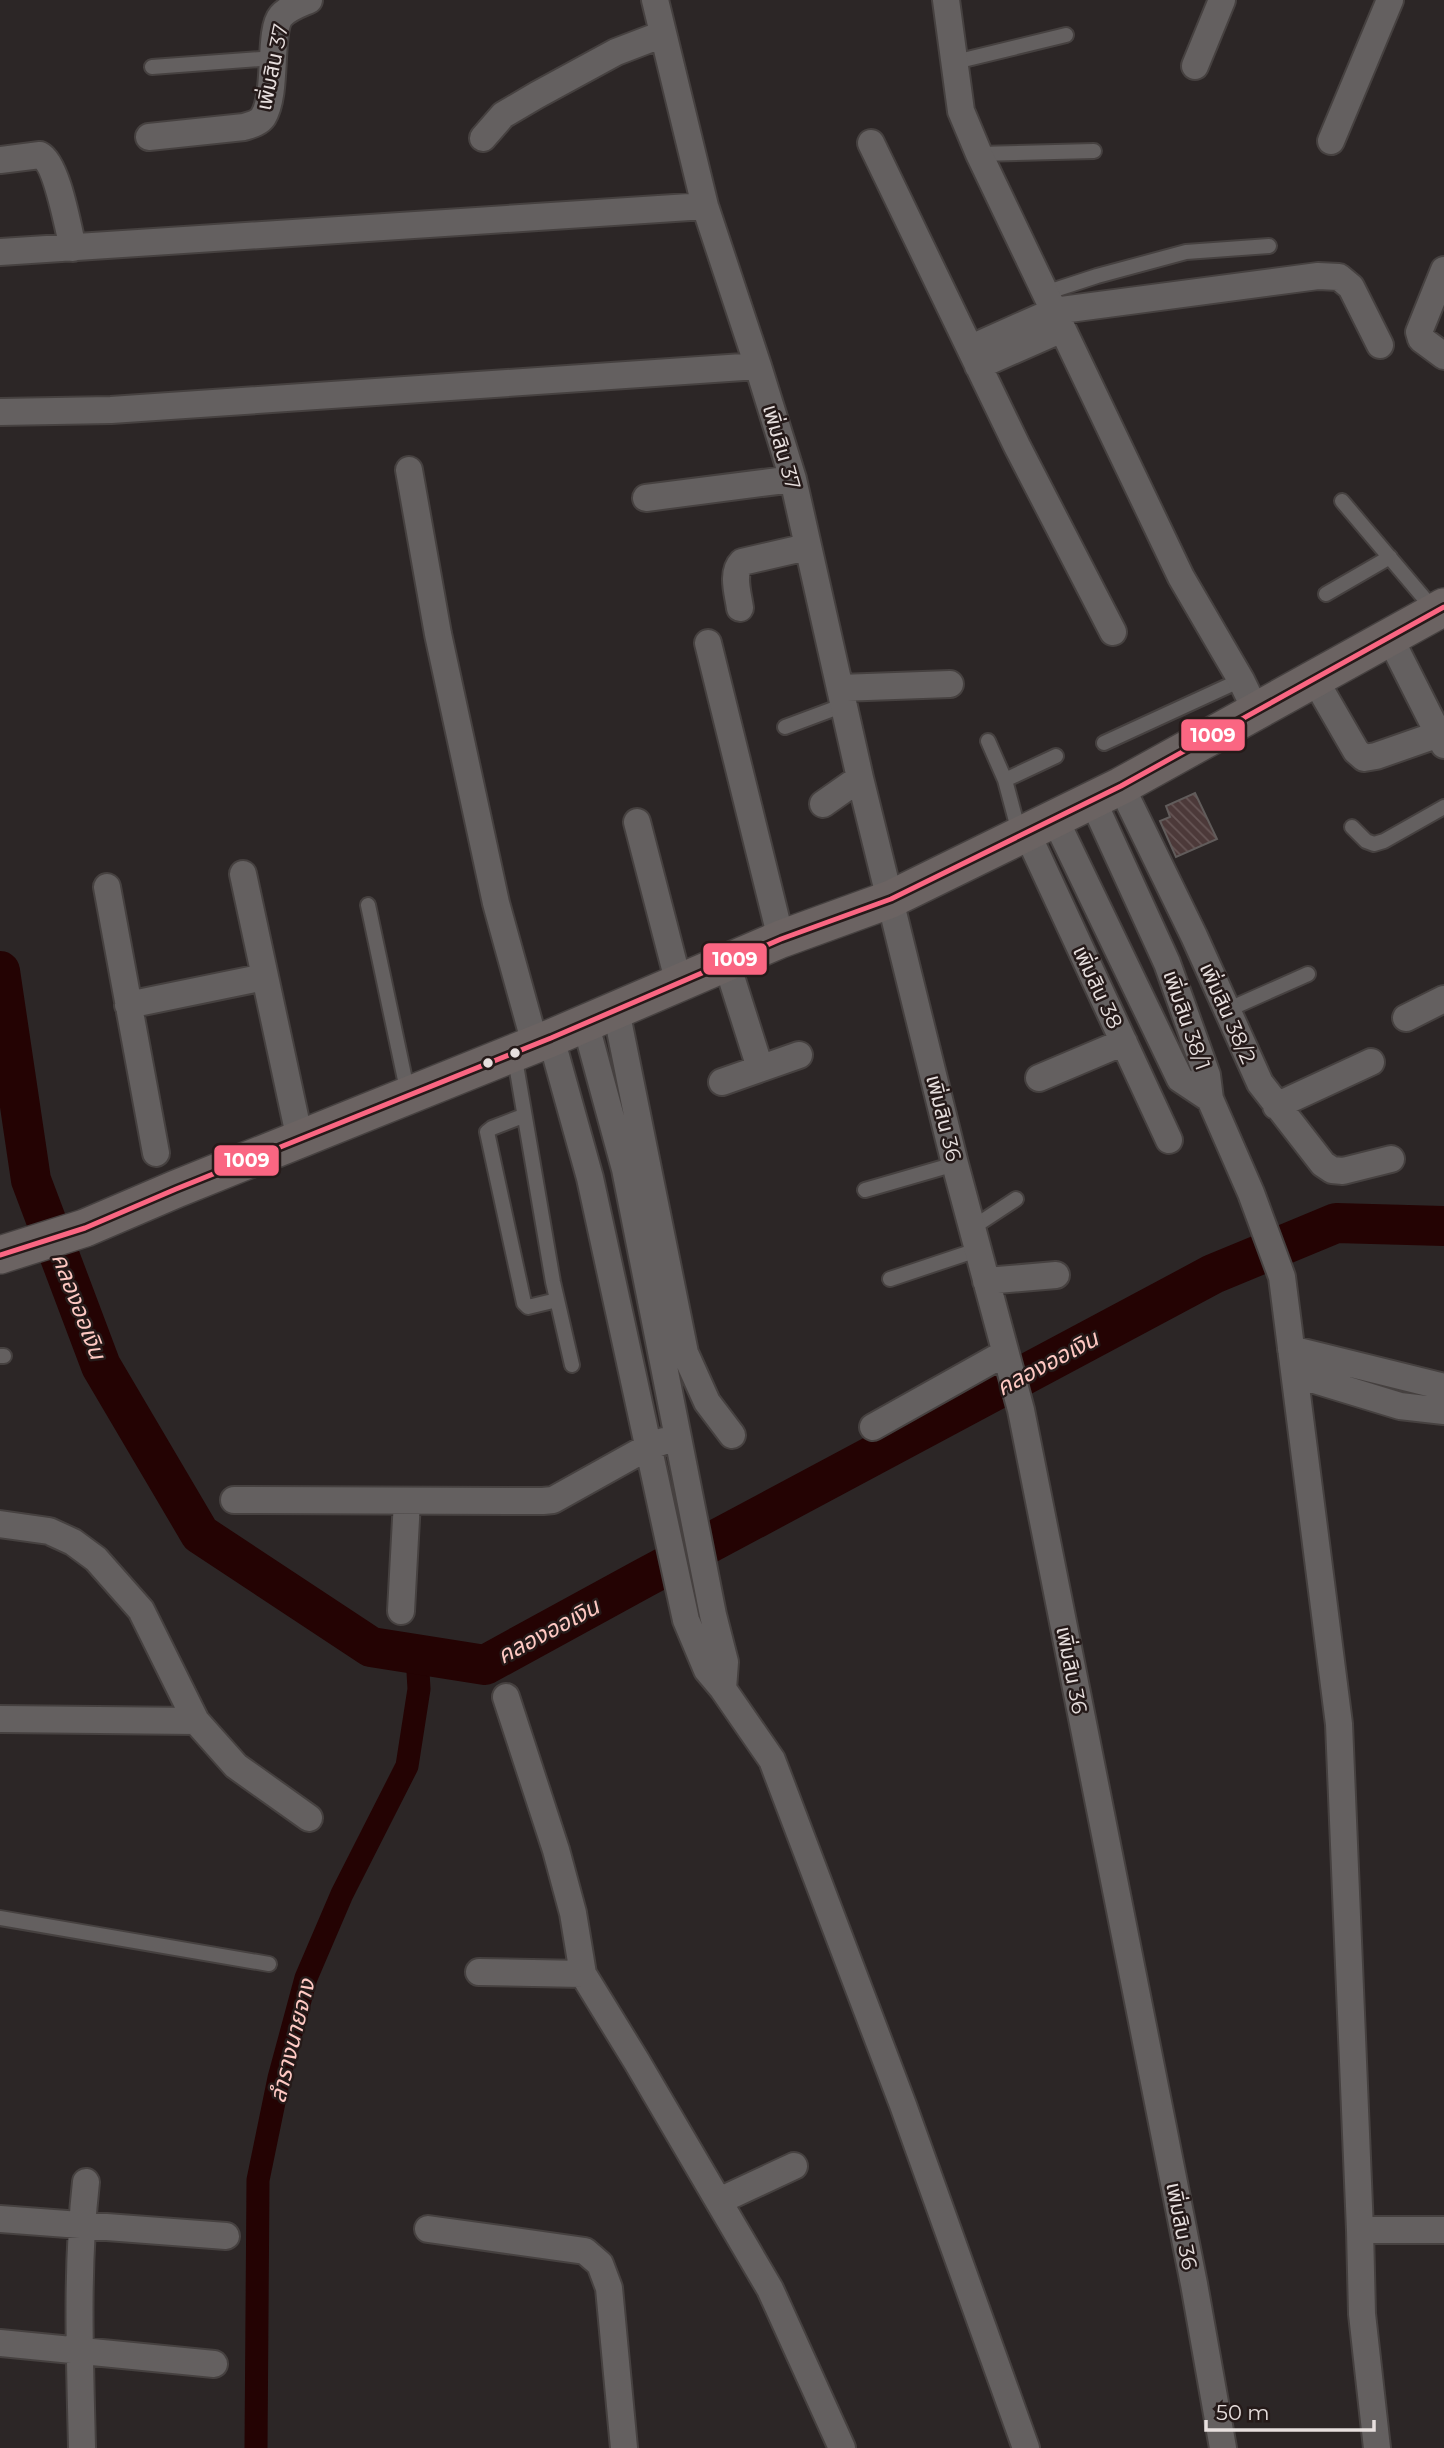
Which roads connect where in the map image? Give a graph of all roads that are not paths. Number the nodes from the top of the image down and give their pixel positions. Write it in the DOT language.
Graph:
graph roads {
  1 [pos="309,0"];
  2 [pos="655,0"];
  3 [pos="946,0"];
  4 [pos="1222,0"];
  5 [pos="1390,0"];
  6 [pos="663,34"];
  7 [pos="1066,35"];
  8 [pos="274,58"];
  9 [pos="955,62"];
  10 [pos="1195,66"];
  11 [pos="152,67"];
  12 [pos="149,137"];
  13 [pos="483,138"];
  14 [pos="1331,141"];
  15 [pos="871,144"];
  16 [pos="1094,150"];
  17 [pos="979,154"];
  18 [pos="0,160"];
  19 [pos="705,206"];
  20 [pos="1269,246"];
  21 [pos="73,248"];
  22 [pos="0,252"];
  23 [pos="1444,270"];
  24 [pos="1054,311"];
  25 [pos="1380,345"];
  26 [pos="1444,356"];
  27 [pos="974,357"];
  28 [pos="758,366"];
  29 [pos="0,412"];
  30 [pos="409,470"];
  31 [pos="793,479"];
  32 [pos="646,498"];
  33 [pos="1342,500"];
  34 [pos="807,547"];
  35 [pos="1390,557"];
  36 [pos="1326,594"];
  37 [pos="740,608"];
  38 [pos="1440,609"];
  39 [pos="1113,632"];
  40 [pos="1390,638"];
  41 [pos="708,643"];
  42 [pos="1241,680"];
  43 [pos="1315,680"];
  44 [pos="950,684"];
  45 [pos="842,696"];
  46 [pos="1256,713"];
  47 [pos="785,727"];
  48 [pos="1441,739"];
  49 [pos="988,741"];
  50 [pos="1104,743"];
  51 [pos="1056,756"];
  52 [pos="860,778"];
  53 [pos="1005,779"];
  54 [pos="1107,794"];
  55 [pos="823,804"];
  56 [pos="1444,807"];
  57 [pos="637,822"];
  58 [pos="1352,828"];
  59 [pos="1034,830"];
  60 [pos="243,874"];
  61 [pos="107,887"];
  62 [pos="891,898"];
  63 [pos="368,905"];
  64 [pos="781,939"];
  65 [pos="727,964"];
  66 [pos="1308,974"];
  67 [pos="265,977"];
  68 [pos="679,984"];
  69 [pos="1444,999"];
  70 [pos="128,1005"];
  71 [pos="1184,1009"];
  72 [pos="1227,1010"];
  73 [pos="601,1016"];
  74 [pos="1406,1018"];
  75 [pos="1152,1020"];
  76 [pos="1124,1042"];
  77 [pos="533,1045"];
  78 [pos="799,1055"];
  79 [pos="1371,1062"];
  80 [pos="760,1068"];
  81 [pos="1038,1078"];
  82 [pos="722,1082"];
  83 [pos="408,1095"];
  84 [pos="1210,1099"];
  85 [pos="1276,1106"];
  86 [pos="523,1116"];
  87 [pos="300,1140"];
  88 [pos="1169,1140"];
  89 [pos="156,1153"];
  90 [pos="1391,1159"];
  91 [pos="955,1164"];
  92 [pos="865,1190"];
  93 [pos="1016,1199"];
  94 [pos="975,1239"];
  95 [pos="16,1250"];
  96 [pos="1056,1275"];
  97 [pos="890,1279"];
  98 [pos="986,1281"];
  99 [pos="557,1300"];
  100 [pos="1006,1356"];
  101 [pos="1293,1361"];
  102 [pos="572,1365"];
  103 [pos="1444,1387"];
  104 [pos="1444,1411"];
  105 [pos="873,1427"];
  106 [pos="732,1434"];
  107 [pos="679,1436"];
  108 [pos="648,1447"];
  109 [pos="234,1500"];
  110 [pos="407,1502"];
  111 [pos="0,1524"];
  112 [pos="401,1611"];
  113 [pos="723,1689"];
  114 [pos="506,1698"];
  115 [pos="0,1719"];
  116 [pos="196,1721"];
  117 [pos="309,1818"];
  118 [pos="0,1918"];
  119 [pos="269,1964"];
  120 [pos="479,1972"];
  121 [pos="583,1974"];
  122 [pos="794,2166"];
  123 [pos="86,2182"];
  124 [pos="719,2202"];
  125 [pos="0,2219"];
  126 [pos="81,2227"];
  127 [pos="428,2229"];
  128 [pos="1360,2230"];
  129 [pos="1444,2230"];
  130 [pos="226,2236"];
  131 [pos="0,2343"];
  132 [pos="80,2352"];
  133 [pos="214,2364"];
  134 [pos="82,2448"];
  135 [pos="624,2448"];
  136 [pos="842,2448"];
  137 [pos="1026,2448"];
  138 [pos="1223,2448"];
  139 [pos="1377,2448"];
  1 -- 8 [label="street, เพิ่มสิน 37"];
  2 -- 6 [label="street, เพิ่มสิน 37"];
  3 -- 9 [label="street"];
  4 -- 10 [label="street"];
  5 -- 14 [label="street"];
  6 -- 13 [label="street"];
  6 -- 19 [label="street, เพิ่มสิน 37"];
  7 -- 9 [label="lane"];
  8 -- 11 [label="lane"];
  8 -- 12 [label="street, เพิ่มสิน 37"];
  9 -- 17 [label="street"];
  15 -- 27 [label="street"];
  16 -- 17 [label="lane"];
  17 -- 24 [label="street"];
  18 -- 21 [label="street"];
  19 -- 21 [label="street"];
  19 -- 28 [label="street, เพิ่มสิน 37"];
  20 -- 24 [label="lane"];
  21 -- 22 [label="street"];
  23 -- 26 [label="street"];
  24 -- 25 [label="street"];
  24 -- 27 [label="street"];
  24 -- 42 [label="street"];
  27 -- 39 [label="street"];
  28 -- 29 [label="street"];
  28 -- 31 [label="street, เพิ่มสิน 37"];
  30 -- 77 [label="street"];
  31 -- 32 [label="street"];
  31 -- 34 [label="street, เพิ่มสิน 37"];
  33 -- 35 [label="lane"];
  34 -- 37 [label="street"];
  34 -- 45 [label="street, เพิ่มสิน 37"];
  35 -- 36 [label="lane"];
  35 -- 38 [label="lane"];
  38 -- 40 [label="street"];
  40 -- 43 [label="street"];
  40 -- 48 [label="street"];
  41 -- 64 [label="street"];
  42 -- 46 [label="street"];
  42 -- 50 [label="lane"];
  43 -- 46 [label="street"];
  43 -- 48 [label="street"];
  44 -- 45 [label="street"];
  45 -- 47 [label="lane"];
  45 -- 52 [label="street, เพิ่มสิน 37"];
  46 -- 54 [label="street"];
  49 -- 53 [label="lane"];
  51 -- 53 [label="lane"];
  52 -- 55 [label="street"];
  52 -- 62 [label="street, เพิ่มสิน 37"];
  53 -- 59 [label="lane"];
  54 -- 59 [label="street"];
  54 -- 71 [label="street, เพิ่มสิน 38/1"];
  54 -- 72 [label="street, เพิ่มสิน 38/2"];
  56 -- 58 [label="lane"];
  57 -- 68 [label="street"];
  59 -- 62 [label="street"];
  59 -- 75 [label="street, เพิ่มสิน 38/1"];
  59 -- 76 [label="street, เพิ่มสิน 38"];
  60 -- 67 [label="street"];
  61 -- 70 [label="street"];
  62 -- 64 [label="street"];
  62 -- 91 [label="street, เพิ่มสิน 36"];
  63 -- 83 [label="lane"];
  64 -- 65 [label="street"];
  65 -- 68 [label="street"];
  65 -- 80 [label="street"];
  66 -- 72 [label="lane"];
  67 -- 70 [label="street"];
  67 -- 87 [label="street"];
  68 -- 73 [label="street"];
  69 -- 74 [label="street"];
  70 -- 89 [label="street"];
  71 -- 75 [label="street"];
  71 -- 84 [label="street, เพิ่มสิน 38/1"];
  72 -- 85 [label="street, เพิ่มสิน 38/2"];
  73 -- 77 [label="street"];
  73 -- 106 [label="street"];
  73 -- 107 [label="street"];
  75 -- 84 [label="street, เพิ่มสิน 38/1"];
  76 -- 81 [label="street"];
  76 -- 88 [label="street, เพิ่มสิน 38"];
  77 -- 83 [label="street"];
  77 -- 86 [label="lane"];
  77 -- 108 [label="street"];
  78 -- 80 [label="street"];
  79 -- 85 [label="street"];
  80 -- 82 [label="street"];
  83 -- 87 [label="street"];
  84 -- 101 [label="street"];
  85 -- 90 [label="street, เพิ่มสิน 38/2"];
  86 -- 99 [label="lane"];
  86 -- 99 [label="lane"];
  87 -- 95 [label="street"];
  91 -- 92 [label="lane"];
  91 -- 94 [label="street, เพิ่มสิน 36"];
  93 -- 94 [label="lane"];
  94 -- 97 [label="lane"];
  94 -- 98 [label="street, เพิ่มสิน 36"];
  96 -- 98 [label="street"];
  98 -- 100 [label="street, เพิ่มสิน 36"];
  99 -- 102 [label="lane"];
  100 -- 105 [label="street"];
  100 -- 138 [label="street, เพิ่มสิน 36"];
  101 -- 103 [label="street"];
  101 -- 104 [label="street"];
  101 -- 128 [label="street"];
  107 -- 108 [label="street"];
  107 -- 113 [label="street"];
  108 -- 110 [label="street"];
  108 -- 113 [label="street"];
  109 -- 110 [label="street"];
  110 -- 112 [label="street"];
  111 -- 116 [label="street"];
  113 -- 137 [label="street"];
  114 -- 121 [label="street"];
  115 -- 116 [label="street"];
  116 -- 117 [label="street"];
  118 -- 119 [label="lane"];
  120 -- 121 [label="street"];
  121 -- 124 [label="street"];
  122 -- 124 [label="street"];
  123 -- 126 [label="street"];
  124 -- 136 [label="street"];
  125 -- 126 [label="street"];
  126 -- 130 [label="street"];
  126 -- 132 [label="street"];
  127 -- 135 [label="street"];
  128 -- 129 [label="street"];
  128 -- 139 [label="street"];
  131 -- 132 [label="street"];
  132 -- 133 [label="street"];
  132 -- 134 [label="street"];
}
